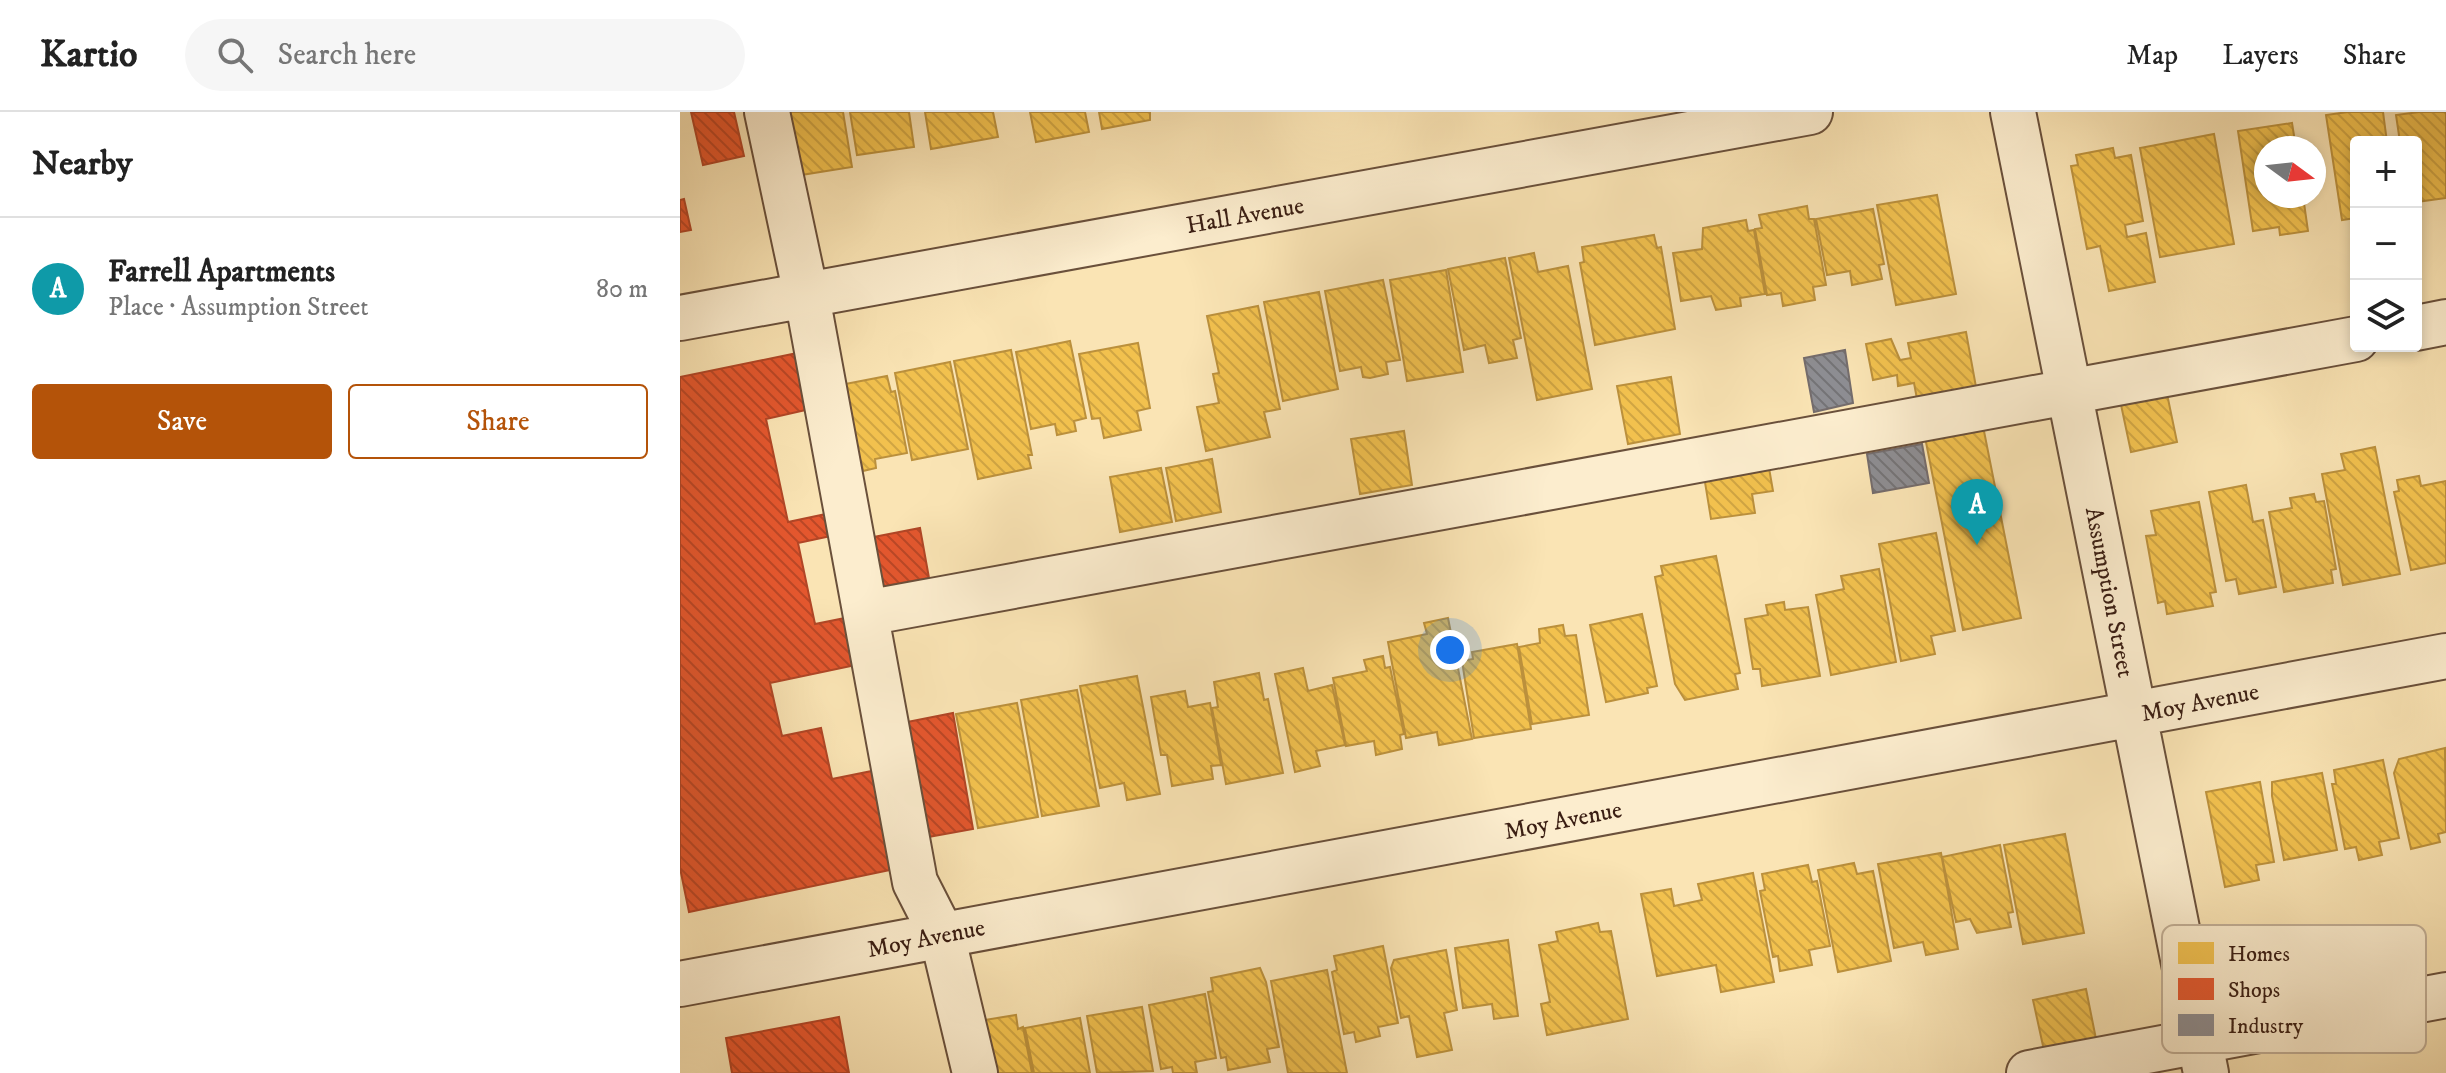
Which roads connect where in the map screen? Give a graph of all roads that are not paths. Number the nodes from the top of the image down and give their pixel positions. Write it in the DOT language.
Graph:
graph roads {
  1 [pos="767,112"];
  2 [pos="1810,112"];
  3 [pos="2013,112"];
  4 [pos="805,295"];
  5 [pos="680,318"];
  6 [pos="2446,322"];
  7 [pos="2422,327"];
  8 [pos="2350,340"];
  9 [pos="2069,392"];
  10 [pos="866,613"];
  11 [pos="2446,656"];
  12 [pos="2134,714"];
  13 [pos="2176,925"];
  14 [pos="942,935"];
  15 [pos="680,984"];
  16 [pos="2446,995"];
  17 [pos="2426,1000"];
  18 [pos="2203,1057"];
  19 [pos="975,1073"];
  20 [pos="2029,1073"];
  1 -- 4 [label="street"];
  2 -- 4 [label="street, Hall Avenue"];
  3 -- 9 [label="street, Assumption Street"];
  4 -- 5 [label="street, Hall Avenue"];
  4 -- 10 [label="street"];
  6 -- 7 [label="street"];
  8 -- 9 [label="street"];
  9 -- 10 [label="street"];
  9 -- 12 [label="street, Assumption Street"];
  10 -- 14 [label="street"];
  11 -- 12 [label="street, Moy Avenue"];
  12 -- 13 [label="street, Assumption Street"];
  12 -- 14 [label="street, Moy Avenue"];
  14 -- 15 [label="street, Moy Avenue"];
  14 -- 19 [label="street"];
  16 -- 17 [label="street"];
  18 -- 20 [label="street"];
}
